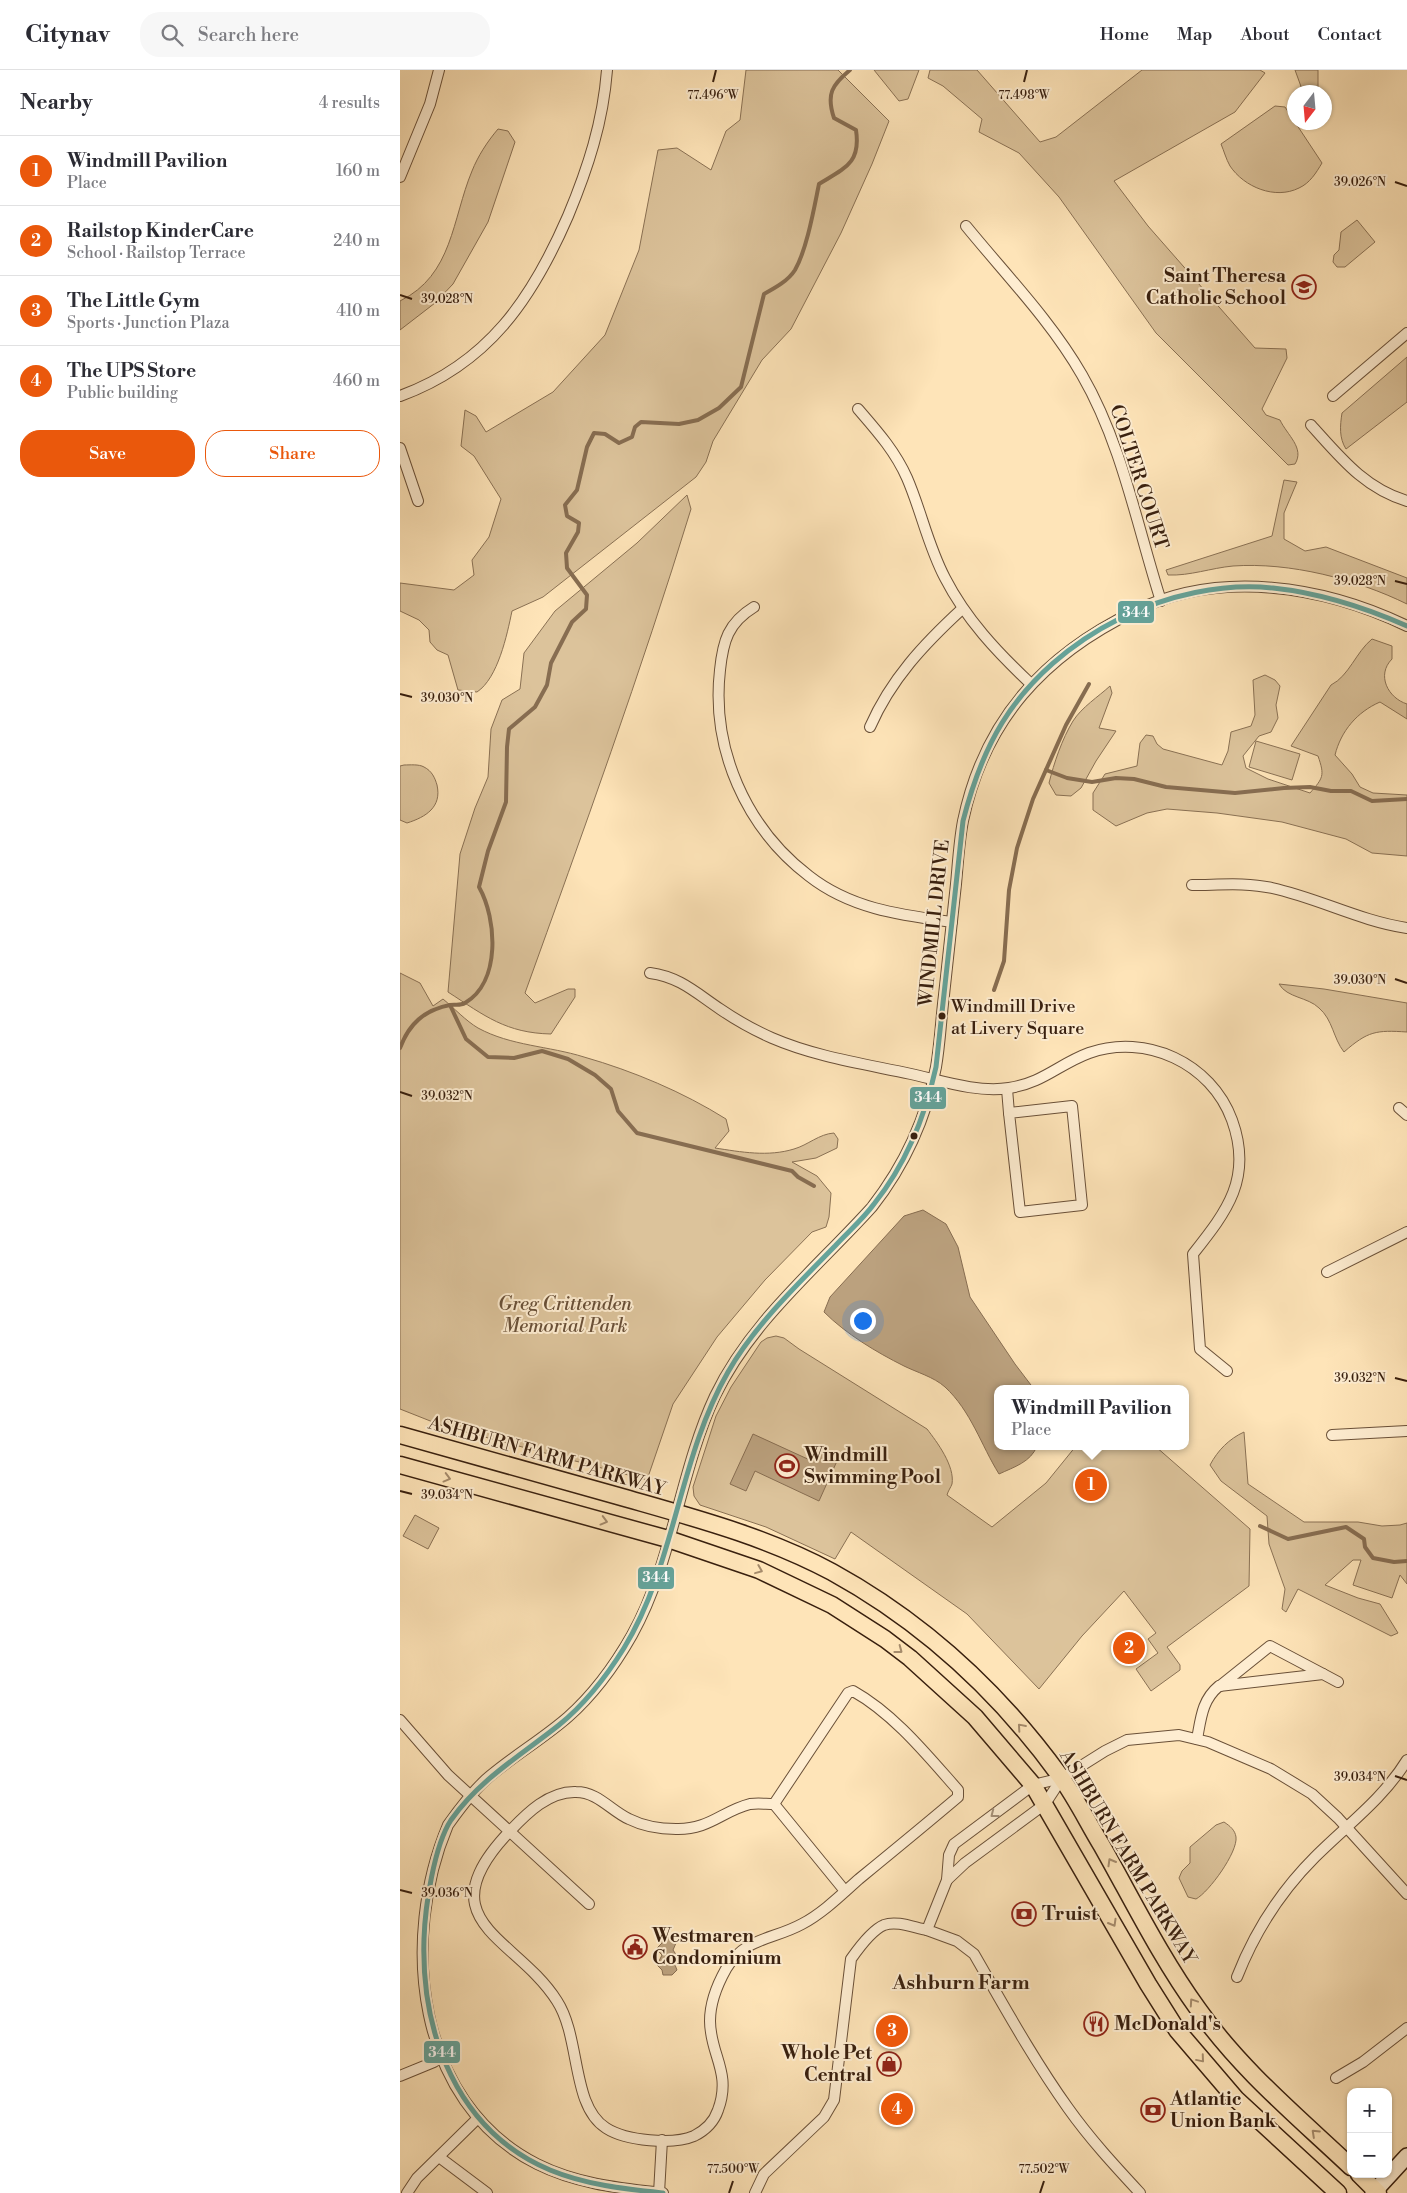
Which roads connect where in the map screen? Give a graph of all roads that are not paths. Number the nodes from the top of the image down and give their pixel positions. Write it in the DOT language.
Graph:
graph roads {
  1 [pos="439,70"];
  2 [pos="607,70"];
  3 [pos="400,177"];
  4 [pos="966,226"];
  5 [pos="1407,333"];
  6 [pos="400,396"];
  7 [pos="1333,396"];
  8 [pos="858,409"];
  9 [pos="1311,425"];
  10 [pos="400,448"];
  11 [pos="418,501"];
  12 [pos="1407,501"];
  13 [pos="1160,600"];
  14 [pos="754,607"];
  15 [pos="962,609"];
  16 [pos="1407,626"];
  17 [pos="1031,684"];
  18 [pos="870,727"];
  19 [pos="1192,885"];
  20 [pos="952,922"];
  21 [pos="1407,928"];
  22 [pos="650,973"];
  23 [pos="933,1079"];
  24 [pos="1007,1089"];
  25 [pos="1010,1113"];
  26 [pos="1407,1232"];
  27 [pos="1327,1272"];
  28 [pos="1227,1371"];
  29 [pos="1407,1431"];
  30 [pos="400,1435"];
  31 [pos="1332,1435"];
  32 [pos="400,1465"];
  33 [pos="676,1513"];
  34 [pos="668,1539"];
  35 [pos="1323,1674"];
  36 [pos="1338,1682"];
  37 [pos="1220,1686"];
  38 [pos="400,1720"];
  39 [pos="1197,1739"];
  40 [pos="1407,1760"];
  41 [pos="1062,1778"];
  42 [pos="1033,1785"];
  43 [pos="471,1795"];
  44 [pos="774,1804"];
  45 [pos="1046,1804"];
  46 [pos="1347,1828"];
  47 [pos="509,1832"];
  48 [pos="947,1880"];
  49 [pos="418,1889"];
  50 [pos="845,1891"];
  51 [pos="1407,1894"];
  52 [pos="589,1904"];
  53 [pos="927,1930"];
  54 [pos="1237,1977"];
  55 [pos="1407,2028"];
  56 [pos="425,2039"];
  57 [pos="434,2062"];
  58 [pos="400,2076"];
  59 [pos="1336,2078"];
  60 [pos="476,2120"];
  61 [pos="662,2140"];
  62 [pos="1407,2156"];
  63 [pos="439,2157"];
  64 [pos="1347,2163"];
  65 [pos="1362,2178"];
  66 [pos="1375,2192"];
  67 [pos="407,2193"];
  68 [pos="487,2193"];
  69 [pos="659,2193"];
  70 [pos="663,2193"];
  71 [pos="755,2193"];
  72 [pos="1140,2193"];
  73 [pos="1338,2193"];
  1 -- 3 [label="street"];
  2 -- 6 [label="street"];
  4 -- 13 [label="street, COLTER COURT"];
  5 -- 7 [label="street"];
  8 -- 15 [label="street"];
  9 -- 12 [label="street"];
  10 -- 11 [label="street"];
  13 -- 16 [label="street, WINDMILL DRIVE"];
  13 -- 17 [label="street, WINDMILL DRIVE"];
  14 -- 20 [label="street"];
  15 -- 17 [label="street"];
  15 -- 18 [label="street"];
  17 -- 20 [label="street, WINDMILL DRIVE"];
  19 -- 21 [label="street"];
  20 -- 23 [label="street, WINDMILL DRIVE"];
  22 -- 23 [label="street"];
  23 -- 24 [label="street"];
  23 -- 33 [label="street, WINDMILL DRIVE"];
  24 -- 25 [label="street"];
  24 -- 28 [label="street"];
  25 -- 25 [label="street"];
  26 -- 27 [label="street"];
  29 -- 31 [label="street"];
  30 -- 33 [label="main road, ASHBURN FARM PARKWAY"];
  32 -- 34 [label="main road, one-way"];
  33 -- 34 [label="street, WINDMILL DRIVE"];
  41 -- 33 [label="main road, ASHBURN FARM PARKWAY, one-way"];
  34 -- 42 [label="main road, one-way"];
  34 -- 43 [label="street, WINDMILL DRIVE"];
  35 -- 36 [label="street"];
  35 -- 37 [label="street"];
  35 -- 37 [label="street"];
  37 -- 39 [label="street"];
  38 -- 43 [label="street"];
  39 -- 41 [label="street"];
  39 -- 46 [label="street"];
  40 -- 46 [label="street"];
  41 -- 42 [label="street"];
  41 -- 45 [label="street"];
  64 -- 41 [label="main road, ASHBURN FARM PARKWAY, one-way"];
  42 -- 45 [label="main road"];
  42 -- 48 [label="street, one-way"];
  43 -- 47 [label="street"];
  43 -- 49 [label="street, WINDMILL DRIVE"];
  44 -- 47 [label="street"];
  44 -- 50 [label="street"];
  44 -- 50 [label="street"];
  45 -- 48 [label="street"];
  45 -- 73 [label="main road, one-way"];
  46 -- 51 [label="street"];
  46 -- 54 [label="street"];
  47 -- 52 [label="street"];
  47 -- 61 [label="street"];
  48 -- 53 [label="street"];
  50 -- 61 [label="street"];
  53 -- 71 [label="street"];
  53 -- 72 [label="street"];
  55 -- 59 [label="street"];
  56 -- 57 [label="street"];
  57 -- 58 [label="street"];
  57 -- 60 [label="street"];
  60 -- 63 [label="street"];
  60 -- 69 [label="street"];
  61 -- 69 [label="street"];
  62 -- 66 [label="main road"];
  63 -- 67 [label="street"];
  63 -- 68 [label="street"];
  65 -- 66 [label="main road"];
  69 -- 70 [label="street"];
}
